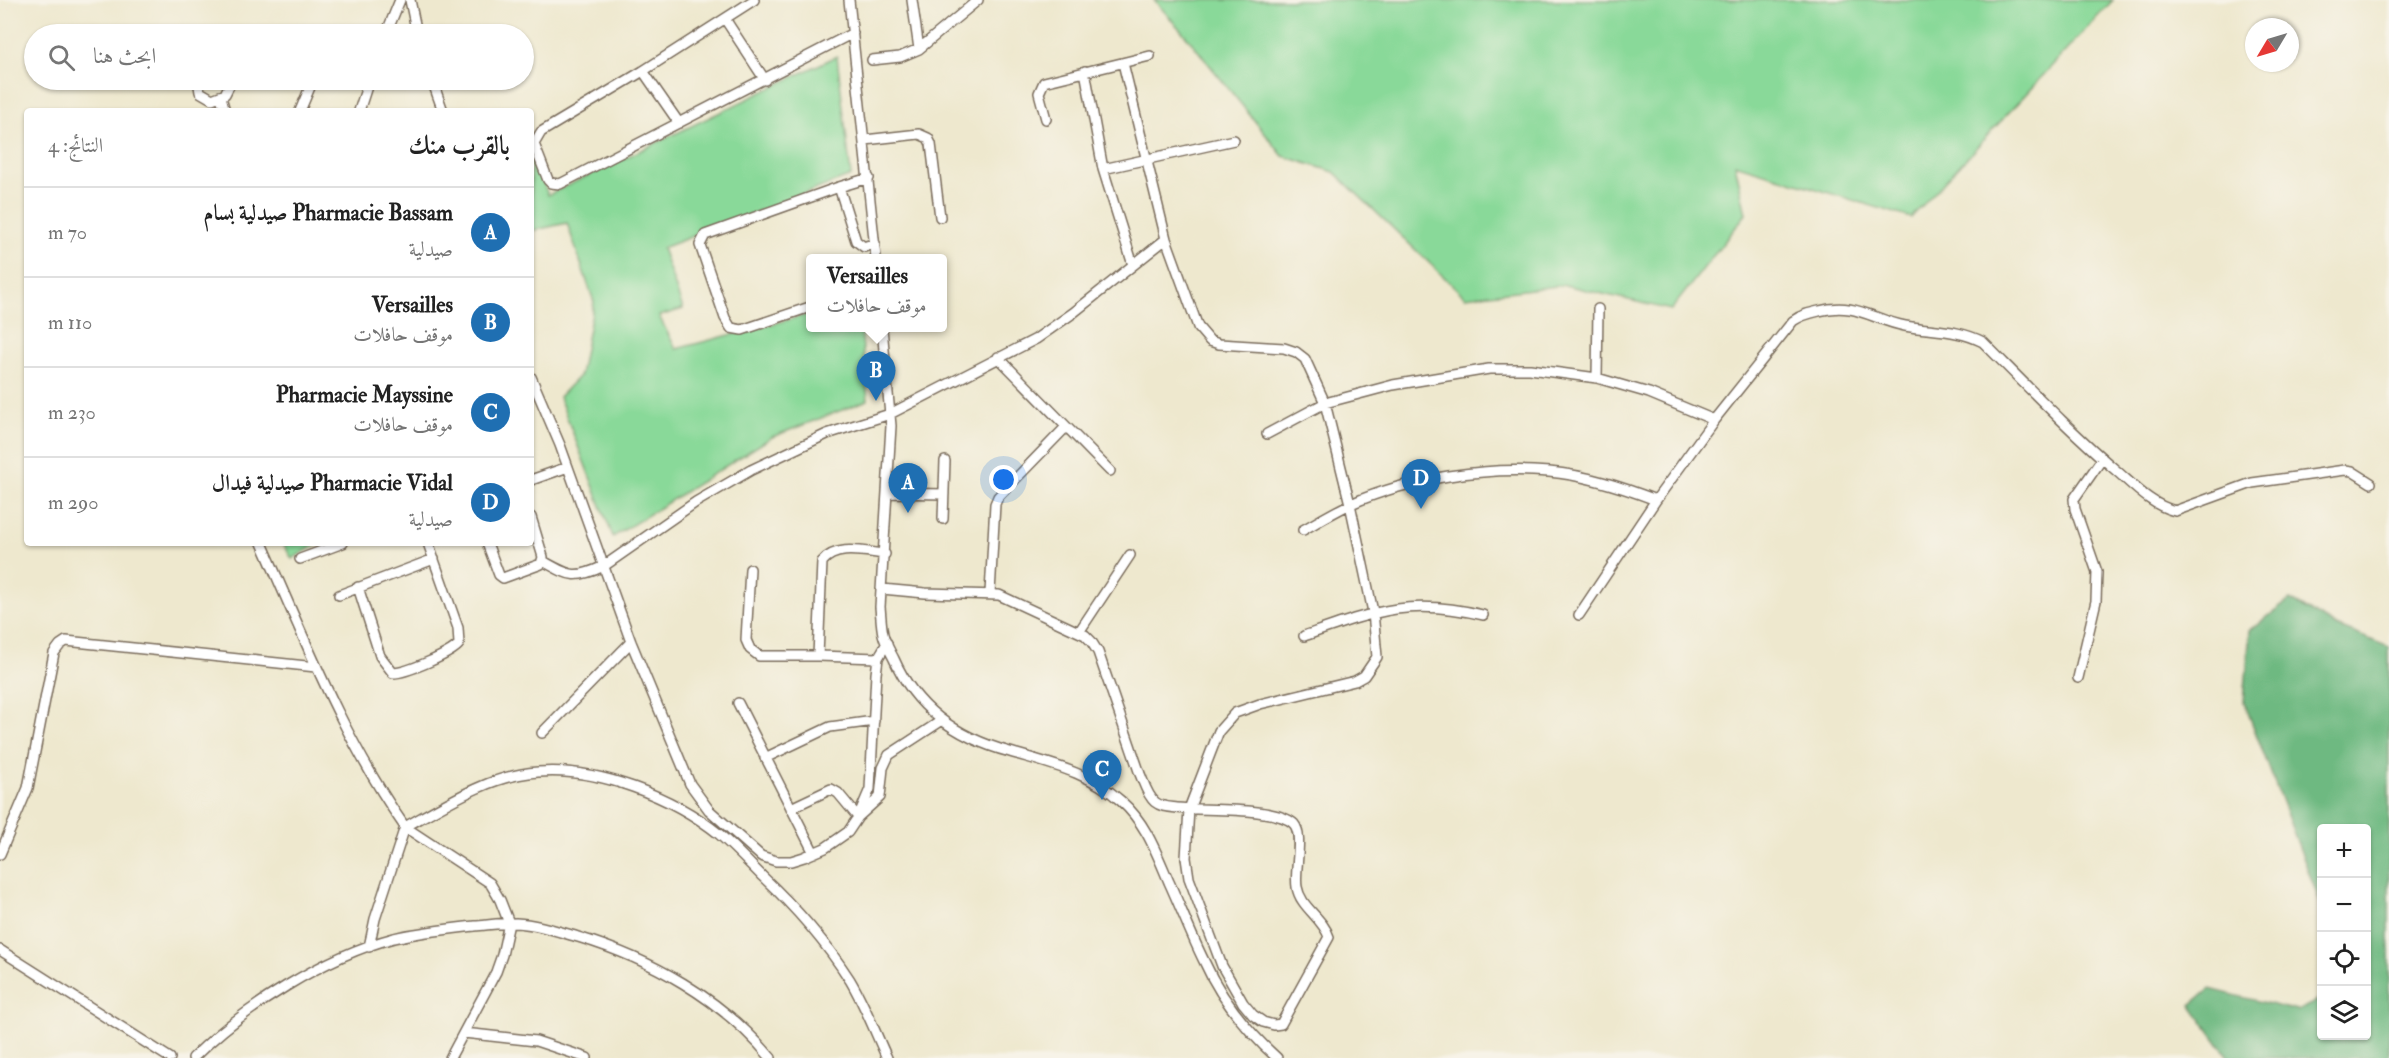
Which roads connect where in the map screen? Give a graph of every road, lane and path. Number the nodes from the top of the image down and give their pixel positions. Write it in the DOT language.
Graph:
graph roads {
  1 [pos="400,0"];
  2 [pos="410,0"];
  3 [pos="754,0"];
  4 [pos="849,0"];
  5 [pos="912,0"];
  6 [pos="978,0"];
  7 [pos="725,19"];
  8 [pos="390,24"];
  9 [pos="415,24"];
  10 [pos="853,33"];
  11 [pos="919,48"];
  12 [pos="1150,56"];
  13 [pos="872,60"];
  14 [pos="1123,63"];
  15 [pos="643,71"];
  16 [pos="1085,71"];
  17 [pos="765,80"];
  18 [pos="200,90"];
  19 [pos="228,90"];
  20 [pos="309,90"];
  21 [pos="366,90"];
  22 [pos="436,90"];
  23 [pos="221,97"];
  24 [pos="224,108"];
  25 [pos="301,108"];
  26 [pos="360,108"];
  27 [pos="442,108"];
  28 [pos="1046,119"];
  29 [pos="679,123"];
  30 [pos="865,140"];
  31 [pos="1234,140"];
  32 [pos="1146,159"];
  33 [pos="1103,169"];
  34 [pos="869,178"];
  35 [pos="839,187"];
  36 [pos="940,218"];
  37 [pos="1166,239"];
  38 [pos="875,243"];
  39 [pos="876,254"];
  40 [pos="1133,264"];
  41 [pos="806,308"];
  42 [pos="1598,309"];
  43 [pos="882,332"];
  44 [pos="998,357"];
  45 [pos="1597,378"];
  46 [pos="534,386"];
  47 [pos="1325,403"];
  48 [pos="890,414"];
  49 [pos="1713,420"];
  50 [pos="1065,428"];
  51 [pos="1267,434"];
  52 [pos="2102,459"];
  53 [pos="945,461"];
  54 [pos="568,467"];
  55 [pos="1110,471"];
  56 [pos="534,479"];
  57 [pos="2371,483"];
  58 [pos="888,493"];
  59 [pos="944,494"];
  60 [pos="1656,500"];
  61 [pos="1350,504"];
  62 [pos="944,519"];
  63 [pos="534,528"];
  64 [pos="1303,530"];
  65 [pos="263,546"];
  66 [pos="335,546"];
  67 [pos="429,546"];
  68 [pos="489,546"];
  69 [pos="885,554"];
  70 [pos="1130,555"];
  71 [pos="300,559"];
  72 [pos="434,559"];
  73 [pos="543,561"];
  74 [pos="604,566"];
  75 [pos="750,569"];
  76 [pos="358,587"];
  77 [pos="882,589"];
  78 [pos="990,593"];
  79 [pos="339,595"];
  80 [pos="1372,612"];
  81 [pos="1483,615"];
  82 [pos="1579,615"];
  83 [pos="1079,632"];
  84 [pos="1304,636"];
  85 [pos="631,642"];
  86 [pos="886,643"];
  87 [pos="819,657"];
  88 [pos="879,658"];
  89 [pos="316,667"];
  90 [pos="2078,678"];
  91 [pos="738,703"];
  92 [pos="874,721"];
  93 [pos="941,721"];
  94 [pos="542,734"];
  95 [pos="765,758"];
  96 [pos="791,808"];
  97 [pos="1189,809"];
  98 [pos="858,817"];
  99 [pos="405,827"];
  100 [pos="814,852"];
  101 [pos="0,854"];
  102 [pos="508,923"];
  103 [pos="369,947"];
  104 [pos="0,950"];
  105 [pos="464,1033"];
  106 [pos="170,1058"];
  107 [pos="193,1058"];
  108 [pos="450,1058"];
  109 [pos="587,1058"];
  110 [pos="771,1058"];
  111 [pos="887,1058"];
  112 [pos="1277,1058"];
  1 -- 8 [label="street"];
  2 -- 9 [label="street"];
  3 -- 7 [label="street"];
  4 -- 10 [label="street"];
  5 -- 11 [label="street"];
  6 -- 11 [label="street"];
  7 -- 15 [label="street"];
  7 -- 17 [label="street"];
  10 -- 17 [label="street"];
  10 -- 30 [label="street"];
  11 -- 13 [label="street"];
  12 -- 14 [label="street"];
  14 -- 16 [label="street"];
  14 -- 32 [label="street"];
  15 -- 29 [label="street"];
  15 -- 29 [label="street"];
  16 -- 28 [label="street"];
  16 -- 33 [label="street"];
  17 -- 29 [label="street"];
  18 -- 23 [label="street"];
  19 -- 23 [label="street"];
  20 -- 25 [label="street"];
  21 -- 26 [label="street"];
  22 -- 27 [label="street"];
  23 -- 24 [label="street"];
  30 -- 34 [label="street"];
  30 -- 36 [label="street"];
  31 -- 32 [label="street"];
  32 -- 33 [label="street"];
  32 -- 37 [label="street"];
  33 -- 40 [label="street"];
  34 -- 35 [label="street"];
  34 -- 38 [label="street"];
  35 -- 38 [label="street"];
  35 -- 41 [label="street"];
  37 -- 40 [label="street"];
  37 -- 47 [label="street"];
  38 -- 39 [label="street"];
  40 -- 44 [label="street"];
  42 -- 45 [label="street"];
  43 -- 48 [label="street"];
  44 -- 48 [label="street"];
  44 -- 50 [label="street"];
  45 -- 47 [label="street"];
  45 -- 49 [label="street"];
  46 -- 54 [label="street"];
  47 -- 51 [label="street"];
  47 -- 61 [label="street"];
  48 -- 58 [label="street"];
  48 -- 74 [label="street"];
  49 -- 52 [label="street"];
  49 -- 60 [label="street"];
  50 -- 55 [label="street"];
  50 -- 78 [label="street"];
  52 -- 57 [label="street"];
  52 -- 90 [label="street"];
  53 -- 59 [label="street"];
  54 -- 56 [label="street"];
  54 -- 74 [label="street"];
  58 -- 59 [label="street"];
  58 -- 69 [label="street"];
  59 -- 62 [label="street"];
  60 -- 61 [label="street"];
  60 -- 82 [label="street"];
  61 -- 64 [label="street"];
  61 -- 80 [label="street"];
  63 -- 73 [label="street"];
  65 -- 89 [label="street"];
  66 -- 71 [label="street"];
  67 -- 72 [label="street"];
  68 -- 73 [label="street"];
  69 -- 77 [label="street"];
  69 -- 87 [label="street"];
  70 -- 83 [label="street"];
  72 -- 76 [label="street"];
  72 -- 76 [label="street"];
  73 -- 74 [label="street"];
  74 -- 85 [label="street"];
  75 -- 87 [label="street"];
  76 -- 79 [label="street"];
  77 -- 78 [label="street"];
  77 -- 86 [label="street"];
  78 -- 83 [label="street"];
  80 -- 81 [label="street"];
  80 -- 84 [label="street"];
  80 -- 97 [label="street"];
  83 -- 97 [label="street"];
  85 -- 94 [label="street"];
  85 -- 100 [label="street"];
  86 -- 88 [label="street"];
  86 -- 93 [label="street"];
  87 -- 88 [label="street"];
  88 -- 92 [label="street"];
  89 -- 99 [label="street"];
  89 -- 101 [label="street"];
  91 -- 95 [label="street"];
  92 -- 95 [label="street"];
  92 -- 98 [label="street"];
  93 -- 98 [label="street"];
  93 -- 112 [label="street"];
  95 -- 96 [label="street"];
  96 -- 98 [label="street"];
  96 -- 100 [label="street"];
  97 -- 97 [label="street"];
  98 -- 100 [label="street"];
  99 -- 102 [label="street"];
  99 -- 103 [label="street"];
  99 -- 111 [label="street"];
  102 -- 103 [label="street"];
  102 -- 105 [label="street"];
  102 -- 110 [label="street"];
  103 -- 107 [label="street"];
  104 -- 106 [label="street"];
  105 -- 108 [label="street"];
  105 -- 109 [label="street"];
}
